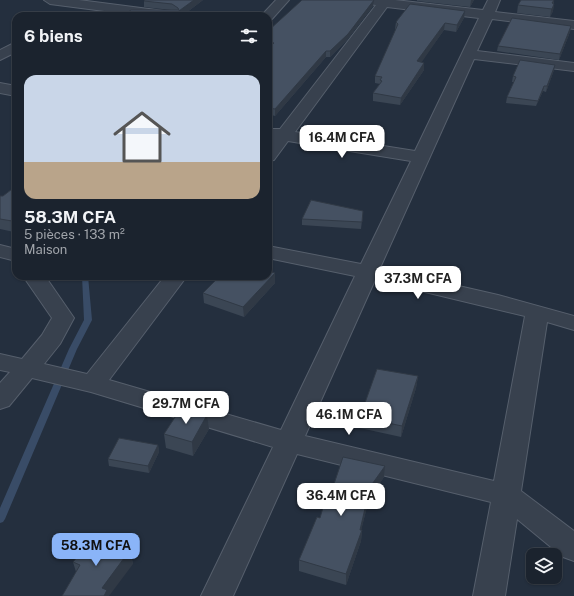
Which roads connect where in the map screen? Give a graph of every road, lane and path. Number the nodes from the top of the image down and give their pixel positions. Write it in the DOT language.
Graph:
graph roads {
  1 [pos="50,0"];
  2 [pos="283,0"];
  3 [pos="363,0"];
  4 [pos="385,1"];
  5 [pos="84,2"];
  6 [pos="491,7"];
  7 [pos="68,12"];
  8 [pos="147,12"];
  9 [pos="271,12"];
  10 [pos="574,25"];
  11 [pos="12,48"];
  12 [pos="469,54"];
  13 [pos="0,56"];
  14 [pos="574,67"];
  15 [pos="0,88"];
  16 [pos="12,90"];
  17 [pos="276,133"];
  18 [pos="272,144"];
  19 [pos="421,157"];
  20 [pos="0,251"];
  21 [pos="272,253"];
  22 [pos="12,254"];
  23 [pos="368,271"];
  24 [pos="37,280"];
  25 [pos="173,280"];
  26 [pos="537,312"];
  27 [pos="574,323"];
  28 [pos="0,362"];
  29 [pos="27,369"];
  30 [pos="93,384"];
  31 [pos="0,400"];
  32 [pos="289,442"];
  33 [pos="506,495"];
  34 [pos="574,548"];
  35 [pos="217,596"];
  36 [pos="489,596"];
  1 -- 5 [label="street"];
  2 -- 9 [label="street"];
  3 -- 4 [label="street"];
  4 -- 6 [label="street"];
  4 -- 17 [label="street"];
  5 -- 7 [label="street"];
  5 -- 8 [label="street"];
  6 -- 10 [label="street"];
  6 -- 12 [label="street"];
  11 -- 13 [label="street"];
  12 -- 14 [label="street"];
  12 -- 19 [label="street"];
  15 -- 16 [label="street"];
  17 -- 18 [label="street"];
  17 -- 19 [label="street"];
  19 -- 23 [label="street"];
  20 -- 22 [label="street"];
  21 -- 23 [label="street"];
  23 -- 26 [label="street"];
  23 -- 32 [label="street"];
  24 -- 29 [label="street"];
  25 -- 30 [label="street"];
  26 -- 27 [label="street"];
  26 -- 33 [label="street"];
  28 -- 29 [label="street"];
  29 -- 30 [label="street"];
  29 -- 31 [label="street"];
  30 -- 32 [label="street"];
  32 -- 33 [label="street"];
  32 -- 35 [label="street"];
  33 -- 34 [label="street"];
  33 -- 36 [label="street"];
}
